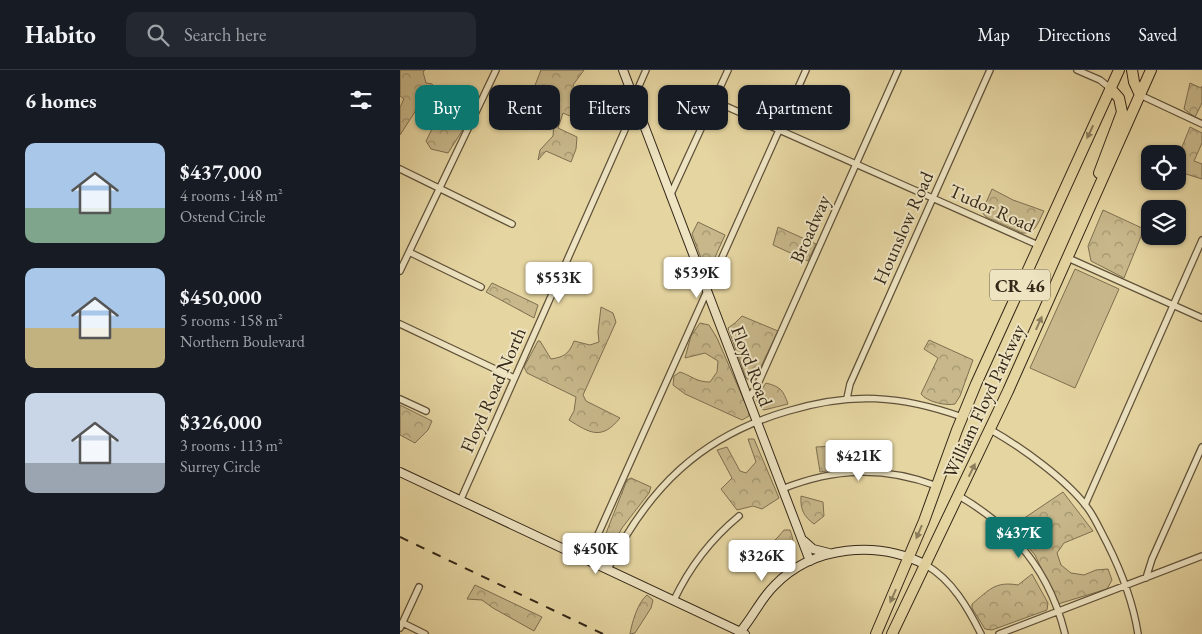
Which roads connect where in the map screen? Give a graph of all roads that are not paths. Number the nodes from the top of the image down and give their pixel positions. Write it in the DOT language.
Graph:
graph roads {
  1 [pos="496,70"];
  2 [pos="623,70"];
  3 [pos="646,70"];
  4 [pos="728,70"];
  5 [pos="806,70"];
  6 [pos="898,70"];
  7 [pos="990,70"];
  8 [pos="1077,70"];
  9 [pos="1119,70"];
  10 [pos="1132,70"];
  11 [pos="1151,70"];
  12 [pos="629,85"];
  13 [pos="641,85"];
  14 [pos="721,85"];
  15 [pos="799,85"];
  16 [pos="1110,88"];
  17 [pos="1140,95"];
  18 [pos="1202,124"];
  19 [pos="625,130"];
  20 [pos="646,130"];
  21 [pos="701,130"];
  22 [pos="778,130"];
  23 [pos="856,164"];
  24 [pos="400,169"];
  25 [pos="440,189"];
  26 [pos="670,196"];
  27 [pos="932,198"];
  28 [pos="1091,205"];
  29 [pos="512,224"];
  30 [pos="1202,240"];
  31 [pos="1038,244"];
  32 [pos="409,252"];
  33 [pos="1068,258"];
  34 [pos="400,271"];
  35 [pos="481,287"];
  36 [pos="706,291"];
  37 [pos="1173,305"];
  38 [pos="1202,318"];
  39 [pos="400,324"];
  40 [pos="514,378"];
  41 [pos="847,398"];
  42 [pos="400,399"];
  43 [pos="748,400"];
  44 [pos="426,411"];
  45 [pos="962,417"];
  46 [pos="756,421"];
  47 [pos="991,430"];
  48 [pos="1202,448"];
  49 [pos="400,472"];
  50 [pos="937,486"];
  51 [pos="782,489"];
  52 [pos="959,496"];
  53 [pos="461,499"];
  54 [pos="1085,504"];
  55 [pos="739,516"];
  56 [pos="800,535"];
  57 [pos="832,553"];
  58 [pos="1202,556"];
  59 [pos="909,557"];
  60 [pos="588,559"];
  61 [pos="810,561"];
  62 [pos="926,565"];
  63 [pos="608,568"];
  64 [pos="1146,578"];
  65 [pos="1126,585"];
  66 [pos="419,587"];
  67 [pos="674,600"];
  68 [pos="1059,612"];
  69 [pos="401,626"];
  70 [pos="742,633"];
  71 [pos="426,634"];
  72 [pos="876,634"];
  73 [pos="892,634"];
  74 [pos="981,634"];
  75 [pos="999,634"];
  76 [pos="1065,634"];
  77 [pos="1138,634"];
  1 -- 25 [label="street"];
  2 -- 12 [label="street, Floyd Road"];
  3 -- 13 [label="street"];
  4 -- 14 [label="street"];
  5 -- 15 [label="street"];
  6 -- 23 [label="street, Broadway"];
  7 -- 27 [label="street, Hounslow Road"];
  8 -- 16 [label="street"];
  9 -- 16 [label="highway, William Floyd Parkway / CR 46"];
  10 -- 17 [label="highway"];
  11 -- 17 [label="highway, William Floyd Parkway / CR 46"];
  16 -- 28 [label="highway"];
  16 -- 31 [label="highway, William Floyd Parkway / CR 46, one-way"];
  17 -- 18 [label="street"];
  17 -- 28 [label="highway, William Floyd Parkway / CR 46"];
  19 -- 40 [label="street, Floyd Road North"];
  20 -- 26 [label="street, Floyd Road"];
  21 -- 26 [label="street"];
  22 -- 23 [label="street, Tudor Road"];
  22 -- 36 [label="street"];
  23 -- 27 [label="street, Tudor Road"];
  23 -- 43 [label="street, Broadway"];
  24 -- 25 [label="street"];
  25 -- 29 [label="street"];
  25 -- 32 [label="street"];
  26 -- 36 [label="street, Floyd Road"];
  27 -- 31 [label="street, Tudor Road"];
  27 -- 41 [label="street, Hounslow Road"];
  28 -- 33 [label="highway, William Floyd Parkway / CR 46"];
  30 -- 37 [label="street"];
  31 -- 45 [label="highway, William Floyd Parkway / CR 46"];
  32 -- 34 [label="street"];
  32 -- 35 [label="street"];
  33 -- 37 [label="street"];
  47 -- 33 [label="highway, William Floyd Parkway / CR 46, one-way"];
  36 -- 43 [label="street, Floyd Road"];
  36 -- 60 [label="street"];
  37 -- 38 [label="street"];
  37 -- 54 [label="street"];
  39 -- 40 [label="street"];
  40 -- 53 [label="street, Floyd Road North"];
  41 -- 45 [label="street"];
  41 -- 46 [label="street"];
  42 -- 44 [label="street"];
  43 -- 46 [label="street, Floyd Road"];
  45 -- 50 [label="highway, William Floyd Parkway / CR 46"];
  46 -- 51 [label="street, Floyd Road"];
  46 -- 63 [label="street"];
  52 -- 47 [label="highway, William Floyd Parkway / CR 46, one-way"];
  47 -- 54 [label="street"];
  48 -- 64 [label="street"];
  49 -- 53 [label="street"];
  50 -- 51 [label="street"];
  50 -- 59 [label="highway, William Floyd Parkway / CR 46, one-way"];
  51 -- 56 [label="street, Floyd Road"];
  52 -- 62 [label="highway, William Floyd Parkway / CR 46"];
  52 -- 68 [label="street"];
  53 -- 60 [label="street"];
  54 -- 65 [label="street"];
  55 -- 67 [label="street"];
  56 -- 57 [label="street"];
  56 -- 61 [label="street, Floyd Road"];
  57 -- 59 [label="street"];
  57 -- 61 [label="street"];
  58 -- 64 [label="street"];
  59 -- 62 [label="street"];
  59 -- 72 [label="highway, William Floyd Parkway / CR 46, one-way"];
  60 -- 63 [label="street"];
  61 -- 70 [label="street"];
  62 -- 73 [label="highway, William Floyd Parkway / CR 46"];
  62 -- 74 [label="street"];
  63 -- 67 [label="street"];
  64 -- 65 [label="street"];
  65 -- 68 [label="street"];
  65 -- 77 [label="street"];
  66 -- 69 [label="street"];
  67 -- 70 [label="street"];
  68 -- 75 [label="street"];
  68 -- 76 [label="street"];
  69 -- 71 [label="street"];
}
